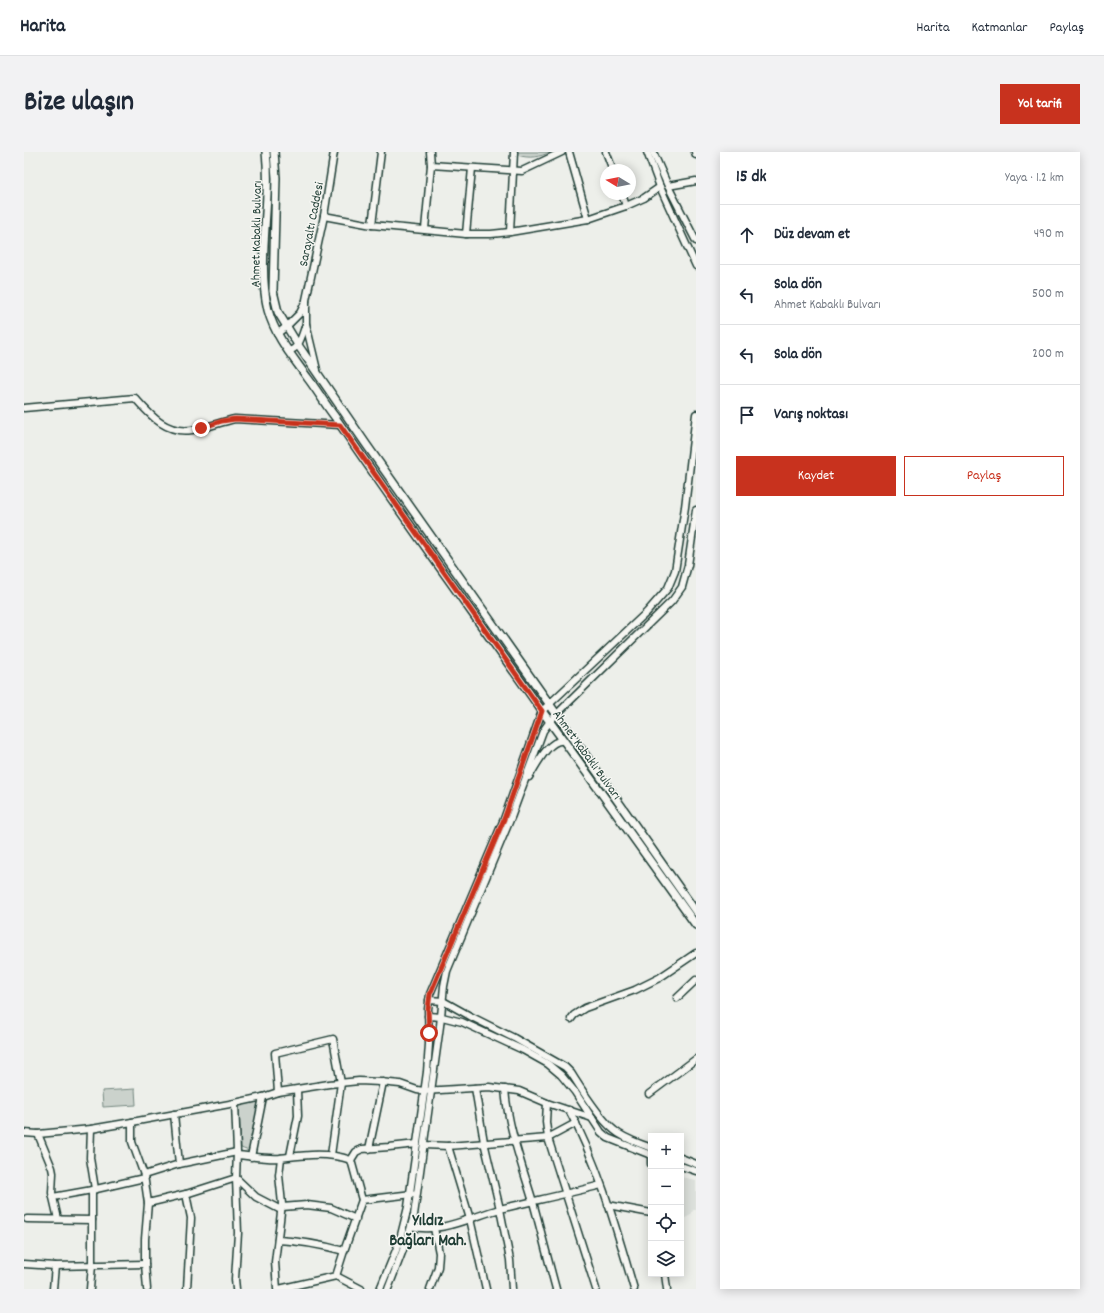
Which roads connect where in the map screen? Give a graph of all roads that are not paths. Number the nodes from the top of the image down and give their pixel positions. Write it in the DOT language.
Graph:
graph roads {
  1 [pos="266,152"];
  2 [pos="274,152"];
  3 [pos="334,152"];
  4 [pos="381,152"];
  5 [pos="430,152"];
  6 [pos="514,152"];
  7 [pos="562,152"];
  8 [pos="569,152"];
  9 [pos="606,152"];
  10 [pos="647,152"];
  11 [pos="653,152"];
  12 [pos="695,152"];
  13 [pos="696,155"];
  14 [pos="611,164"];
  15 [pos="431,165"];
  16 [pos="472,168"];
  17 [pos="513,170"];
  18 [pos="696,181"];
  19 [pos="668,186"];
  20 [pos="660,187"];
  21 [pos="624,200"];
  22 [pos="626,206"];
  23 [pos="324,216"];
  24 [pos="588,219"];
  25 [pos="372,225"];
  26 [pos="425,229"];
  27 [pos="510,232"];
  28 [pos="466,234"];
  29 [pos="696,241"];
  30 [pos="696,266"];
  31 [pos="306,300"];
  32 [pos="306,324"];
  33 [pos="287,326"];
  34 [pos="277,334"];
  35 [pos="298,345"];
  36 [pos="288,351"];
  37 [pos="317,372"];
  38 [pos="24,408"];
  39 [pos="696,414"];
  40 [pos="340,425"];
  41 [pos="696,510"];
  42 [pos="549,704"];
  43 [pos="542,711"];
  44 [pos="557,716"];
  45 [pos="550,721"];
  46 [pos="564,741"];
  47 [pos="522,788"];
  48 [pos="696,912"];
  49 [pos="696,925"];
  50 [pos="696,953"];
  51 [pos="696,980"];
  52 [pos="677,998"];
  53 [pos="429,1000"];
  54 [pos="443,1001"];
  55 [pos="428,1016"];
  56 [pos="442,1017"];
  57 [pos="571,1019"];
  58 [pos="696,1058"];
  59 [pos="383,1082"];
  60 [pos="341,1083"];
  61 [pos="475,1088"];
  62 [pos="505,1089"];
  63 [pos="297,1090"];
  64 [pos="424,1091"];
  65 [pos="278,1092"];
  66 [pos="431,1092"];
  67 [pos="649,1094"];
  68 [pos="263,1097"];
  69 [pos="235,1102"];
  70 [pos="547,1102"];
  71 [pos="569,1110"];
  72 [pos="174,1114"];
  73 [pos="592,1118"];
  74 [pos="132,1122"];
  75 [pos="576,1123"];
  76 [pos="91,1129"];
  77 [pos="24,1133"];
  78 [pos="38,1134"];
  79 [pos="548,1138"];
  80 [pos="514,1141"];
  81 [pos="484,1142"];
  82 [pos="420,1145"];
  83 [pos="448,1146"];
  84 [pos="648,1147"];
  85 [pos="369,1149"];
  86 [pos="237,1154"];
  87 [pos="648,1154"];
  88 [pos="331,1155"];
  89 [pos="252,1156"];
  90 [pos="290,1156"];
  91 [pos="281,1158"];
  92 [pos="684,1159"];
  93 [pos="351,1160"];
  94 [pos="179,1164"];
  95 [pos="696,1164"];
  96 [pos="684,1167"];
  97 [pos="696,1171"];
  98 [pos="144,1176"];
  99 [pos="236,1178"];
  100 [pos="601,1184"];
  101 [pos="94,1190"];
  102 [pos="186,1194"];
  103 [pos="410,1194"];
  104 [pos="417,1194"];
  105 [pos="566,1194"];
  106 [pos="53,1197"];
  107 [pos="362,1200"];
  108 [pos="148,1202"];
  109 [pos="533,1202"];
  110 [pos="608,1205"];
  111 [pos="282,1208"];
  112 [pos="500,1209"];
  113 [pos="648,1212"];
  114 [pos="58,1218"];
  115 [pos="27,1219"];
  116 [pos="356,1219"];
  117 [pos="470,1219"];
  118 [pos="92,1220"];
  119 [pos="411,1226"];
  120 [pos="434,1228"];
  121 [pos="278,1240"];
  122 [pos="344,1251"];
  123 [pos="24,1264"];
  124 [pos="145,1264"];
  125 [pos="92,1265"];
  126 [pos="55,1266"];
  127 [pos="336,1276"];
  128 [pos="665,1277"];
  129 [pos="53,1289"];
  130 [pos="90,1289"];
  131 [pos="147,1289"];
  132 [pos="188,1289"];
  133 [pos="236,1289"];
  134 [pos="278,1289"];
  135 [pos="360,1289"];
  136 [pos="380,1289"];
  137 [pos="388,1289"];
  138 [pos="430,1289"];
  139 [pos="486,1289"];
  140 [pos="512,1289"];
  141 [pos="556,1289"];
  142 [pos="596,1289"];
  143 [pos="634,1289"];
  144 [pos="667,1289"];
  1 -- 34 [label="main road, Ahmet Kabaklı Bulvarı"];
  2 -- 33 [label="main road, Ahmet Kabaklı Bulvarı"];
  3 -- 23 [label="street, Sarayaltı Caddesi"];
  4 -- 25 [label="street"];
  5 -- 15 [label="street"];
  6 -- 17 [label="street"];
  7 -- 17 [label="street"];
  8 -- 24 [label="street"];
  9 -- 14 [label="street"];
  10 -- 20 [label="street"];
  11 -- 19 [label="street"];
  12 -- 13 [label="street"];
  15 -- 16 [label="street"];
  15 -- 26 [label="street"];
  16 -- 17 [label="street"];
  16 -- 28 [label="street"];
  17 -- 27 [label="street"];
  18 -- 19 [label="street"];
  19 -- 29 [label="street"];
  20 -- 22 [label="street"];
  20 -- 30 [label="street"];
  21 -- 22 [label="street"];
  22 -- 24 [label="street"];
  23 -- 25 [label="street"];
  23 -- 31 [label="street, Sarayaltı Caddesi"];
  24 -- 27 [label="street"];
  25 -- 26 [label="street"];
  26 -- 28 [label="street"];
  27 -- 28 [label="street"];
  31 -- 32 [label="street"];
  31 -- 33 [label="street"];
  32 -- 35 [label="street"];
  32 -- 37 [label="street"];
  33 -- 34 [label="street"];
  33 -- 35 [label="main road, Ahmet Kabaklı Bulvarı"];
  34 -- 36 [label="main road, Ahmet Kabaklı Bulvarı"];
  35 -- 36 [label="street"];
  35 -- 37 [label="main road, Ahmet Kabaklı Bulvarı"];
  36 -- 40 [label="main road, Ahmet Kabaklı Bulvarı"];
  37 -- 42 [label="main road, Ahmet Kabaklı Bulvarı"];
  38 -- 40 [label="street"];
  39 -- 42 [label="street"];
  40 -- 43 [label="main road, Ahmet Kabaklı Bulvarı"];
  41 -- 44 [label="street"];
  42 -- 43 [label="street"];
  42 -- 44 [label="main road, Ahmet Kabaklı Bulvarı"];
  43 -- 45 [label="main road, Ahmet Kabaklı Bulvarı"];
  43 -- 53 [label="street"];
  44 -- 45 [label="street"];
  44 -- 48 [label="main road, Ahmet Kabaklı Bulvarı"];
  45 -- 46 [label="main road, Ahmet Kabaklı Bulvarı"];
  45 -- 47 [label="street"];
  46 -- 47 [label="street"];
  46 -- 49 [label="main road, Ahmet Kabaklı Bulvarı"];
  47 -- 54 [label="street"];
  50 -- 57 [label="street"];
  51 -- 52 [label="street"];
  53 -- 54 [label="street"];
  53 -- 55 [label="street"];
  54 -- 56 [label="street"];
  54 -- 84 [label="street"];
  55 -- 56 [label="street"];
  55 -- 64 [label="street"];
  56 -- 66 [label="street"];
  56 -- 73 [label="street"];
  58 -- 67 [label="street"];
  59 -- 60 [label="street"];
  59 -- 64 [label="street"];
  59 -- 85 [label="street"];
  60 -- 63 [label="street"];
  60 -- 65 [label="street"];
  60 -- 88 [label="street"];
  61 -- 62 [label="street"];
  61 -- 66 [label="street"];
  61 -- 81 [label="street"];
  62 -- 70 [label="street"];
  62 -- 80 [label="street"];
  63 -- 65 [label="street"];
  63 -- 90 [label="street"];
  64 -- 66 [label="street"];
  64 -- 82 [label="street"];
  65 -- 68 [label="street"];
  66 -- 82 [label="street"];
  68 -- 69 [label="street"];
  68 -- 89 [label="street"];
  69 -- 72 [label="street"];
  69 -- 86 [label="street"];
  70 -- 71 [label="street"];
  70 -- 79 [label="street"];
  71 -- 73 [label="street"];
  71 -- 75 [label="street"];
  72 -- 74 [label="street"];
  72 -- 94 [label="street"];
  73 -- 87 [label="street"];
  74 -- 76 [label="street"];
  74 -- 98 [label="street"];
  75 -- 79 [label="street"];
  75 -- 100 [label="street"];
  76 -- 78 [label="street"];
  76 -- 101 [label="street"];
  77 -- 78 [label="street"];
  78 -- 106 [label="street"];
  79 -- 80 [label="street"];
  79 -- 105 [label="street"];
  80 -- 81 [label="street"];
  80 -- 109 [label="street"];
  81 -- 83 [label="street"];
  81 -- 112 [label="street"];
  82 -- 83 [label="street"];
  82 -- 85 [label="street"];
  82 -- 103 [label="street"];
  82 -- 104 [label="street"];
  83 -- 117 [label="street"];
  85 -- 93 [label="street"];
  86 -- 89 [label="street"];
  86 -- 94 [label="street"];
  86 -- 99 [label="street"];
  88 -- 90 [label="street"];
  88 -- 93 [label="street"];
  89 -- 91 [label="street"];
  90 -- 91 [label="street"];
  91 -- 111 [label="street"];
  92 -- 95 [label="street"];
  93 -- 107 [label="street"];
  94 -- 98 [label="street"];
  96 -- 97 [label="street"];
  98 -- 101 [label="street"];
  98 -- 108 [label="street"];
  99 -- 102 [label="street"];
  99 -- 111 [label="street"];
  99 -- 133 [label="street"];
  100 -- 105 [label="street"];
  100 -- 110 [label="street"];
  101 -- 106 [label="street"];
  101 -- 118 [label="street"];
  102 -- 108 [label="street"];
  102 -- 132 [label="street"];
  103 -- 104 [label="street"];
  103 -- 107 [label="street"];
  103 -- 136 [label="street"];
  104 -- 119 [label="street"];
  105 -- 109 [label="street"];
  105 -- 142 [label="street"];
  106 -- 114 [label="street"];
  107 -- 116 [label="street"];
  108 -- 124 [label="street"];
  109 -- 112 [label="street"];
  109 -- 141 [label="street"];
  110 -- 113 [label="street"];
  110 -- 143 [label="street"];
  111 -- 116 [label="street"];
  111 -- 121 [label="street"];
  112 -- 117 [label="street"];
  112 -- 140 [label="street"];
  114 -- 115 [label="street"];
  114 -- 118 [label="street"];
  116 -- 122 [label="street"];
  117 -- 120 [label="street"];
  117 -- 139 [label="street"];
  118 -- 125 [label="street"];
  119 -- 120 [label="street"];
  119 -- 137 [label="street"];
  120 -- 138 [label="street"];
  121 -- 122 [label="street"];
  121 -- 134 [label="street"];
  122 -- 127 [label="street"];
  123 -- 126 [label="street"];
  124 -- 125 [label="street"];
  124 -- 131 [label="street"];
  125 -- 126 [label="street"];
  125 -- 130 [label="street"];
  126 -- 129 [label="street"];
  127 -- 134 [label="street"];
  127 -- 135 [label="street"];
  128 -- 144 [label="street"];
}
